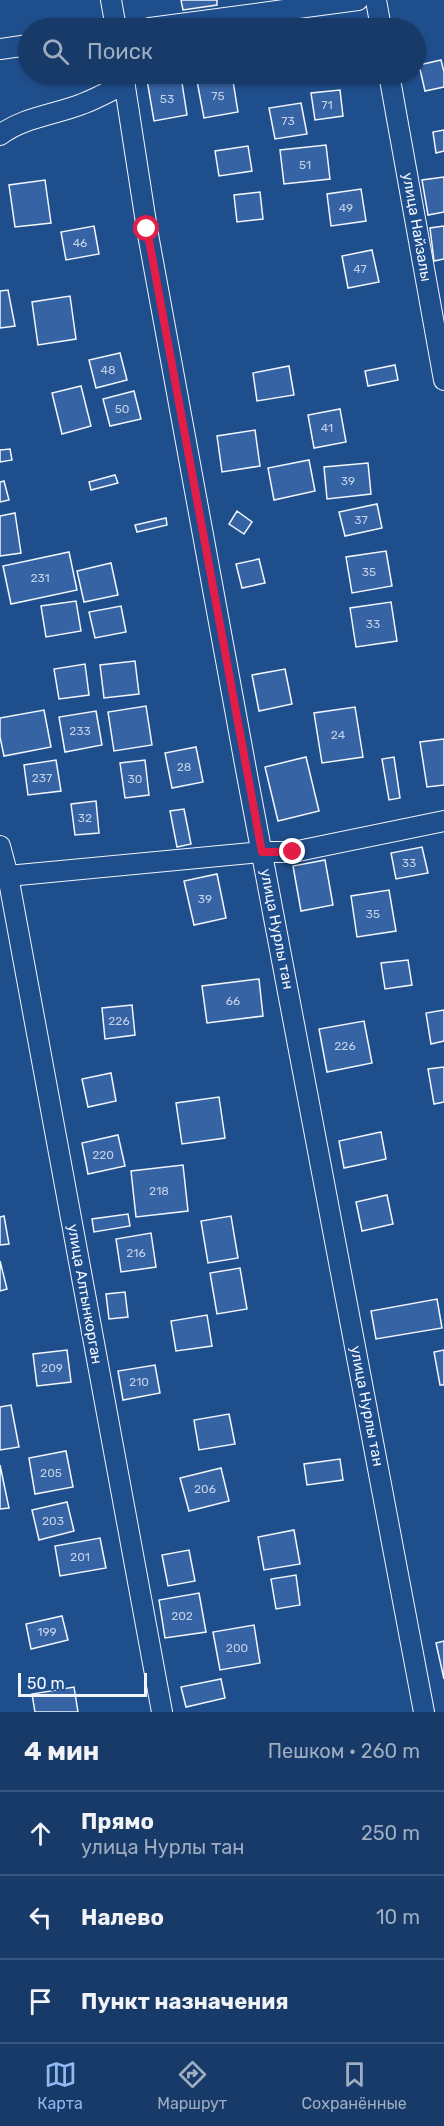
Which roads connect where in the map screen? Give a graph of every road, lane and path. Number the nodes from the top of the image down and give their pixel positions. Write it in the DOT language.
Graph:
graph roads {
  1 [pos="111,0"];
  2 [pos="358,0"];
  3 [pos="376,0"];
  4 [pos="115,18"];
  5 [pos="224,18"];
  6 [pos="379,18"];
  7 [pos="18,46"];
  8 [pos="0,49"];
  9 [pos="115,84"];
  10 [pos="124,84"];
  11 [pos="391,84"];
  12 [pos="2,132"];
  13 [pos="444,380"];
  14 [pos="444,821"];
  15 [pos="0,846"];
  16 [pos="262,852"];
  17 [pos="8,876"];
  18 [pos="162,1712"];
  19 [pos="424,1712"];
  1 -- 4 [label="street"];
  2 -- 5 [label="street"];
  3 -- 6 [label="street"];
  7 -- 8 [label="street"];
  9 -- 12 [label="street"];
  10 -- 16 [label="street, улица Нурлы тан"];
  11 -- 13 [label="street, улица Найзалы"];
  14 -- 16 [label="street"];
  15 -- 17 [label="street, улица Алтынкорган"];
  16 -- 17 [label="street"];
  16 -- 19 [label="street, улица Нурлы тан"];
  17 -- 18 [label="street, улица Алтынкорган"];
}
